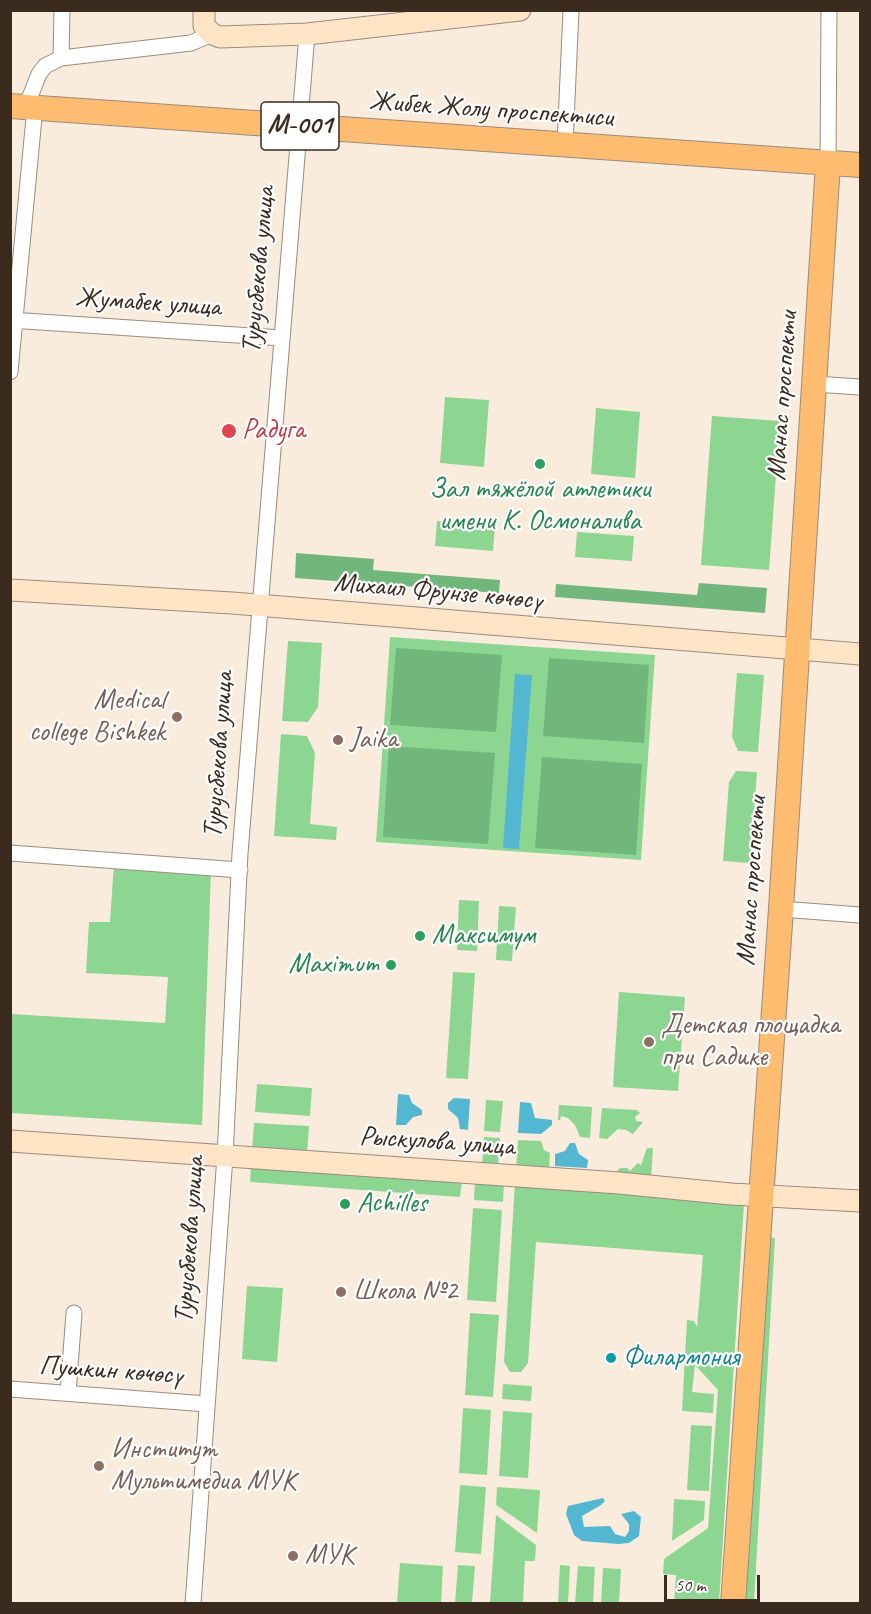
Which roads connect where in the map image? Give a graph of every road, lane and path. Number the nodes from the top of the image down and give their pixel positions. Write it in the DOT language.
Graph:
graph roads {
  1 [pos="62,10"];
  2 [pos="204,10"];
  3 [pos="520,10"];
  4 [pos="572,10"];
  5 [pos="829,10"];
  6 [pos="419,16"];
  7 [pos="212,34"];
  8 [pos="307,34"];
  9 [pos="61,58"];
  10 [pos="24,107"];
  11 [pos="300,126"];
  12 [pos="565,145"];
  13 [pos="828,163"];
  14 [pos="861,165"];
  15 [pos="13,320"];
  16 [pos="282,338"];
  17 [pos="10,372"];
  18 [pos="814,384"];
  19 [pos="861,387"];
  20 [pos="10,590"];
  21 [pos="259,606"];
  22 [pos="797,649"];
  23 [pos="861,654"];
  24 [pos="10,853"];
  25 [pos="240,870"];
  26 [pos="781,909"];
  27 [pos="861,915"];
  28 [pos="10,1141"];
  29 [pos="225,1156"];
  30 [pos="761,1195"];
  31 [pos="861,1201"];
  32 [pos="74,1313"];
  33 [pos="10,1389"];
  34 [pos="68,1393"];
  35 [pos="207,1404"];
  36 [pos="194,1604"];
  37 [pos="733,1604"];
  1 -- 9 [label="street"];
  2 -- 7 [label="street"];
  3 -- 6 [label="street"];
  4 -- 12 [label="street"];
  5 -- 13 [label="street"];
  6 -- 8 [label="street"];
  7 -- 8 [label="street"];
  7 -- 9 [label="street"];
  8 -- 11 [label="street, Турусбекова улица"];
  9 -- 10 [label="street"];
  10 -- 11 [label="main road, Жибек Жолу проспектиси / М-001"];
  10 -- 15 [label="street"];
  11 -- 12 [label="main road, Жибек Жолу проспектиси / М-001"];
  11 -- 16 [label="street, Турусбекова улица"];
  12 -- 13 [label="main road, Жибек Жолу проспектиси / М-001"];
  13 -- 14 [label="main road, Жибек Жолу проспектиси / М-001"];
  13 -- 18 [label="main road, Манас проспекти"];
  15 -- 16 [label="street, Жумабек улица"];
  15 -- 17 [label="street"];
  16 -- 21 [label="street, Турусбекова улица"];
  18 -- 19 [label="street"];
  18 -- 22 [label="main road, Манас проспекти"];
  20 -- 21 [label="street, Михаил Фрунзе көчөсү"];
  21 -- 22 [label="street, Михаил Фрунзе көчөсү"];
  21 -- 25 [label="street, Турусбекова улица"];
  22 -- 23 [label="street, Михаил Фрунзе көчөсү"];
  22 -- 26 [label="main road, Манас проспекти"];
  24 -- 25 [label="street"];
  25 -- 29 [label="street, Турусбекова улица"];
  26 -- 27 [label="street"];
  26 -- 30 [label="main road, Манас проспекти"];
  28 -- 29 [label="street, Рыскулова улица"];
  29 -- 30 [label="street, Рыскулова улица"];
  29 -- 35 [label="street, Турусбекова улица"];
  30 -- 31 [label="street, Рыскулова улица"];
  30 -- 37 [label="main road, Манас проспекти"];
  32 -- 34 [label="street"];
  33 -- 34 [label="street, Пушкин көчөсү"];
  34 -- 35 [label="street, Пушкин көчөсү"];
  35 -- 36 [label="street, Турусбекова улица"];
}
